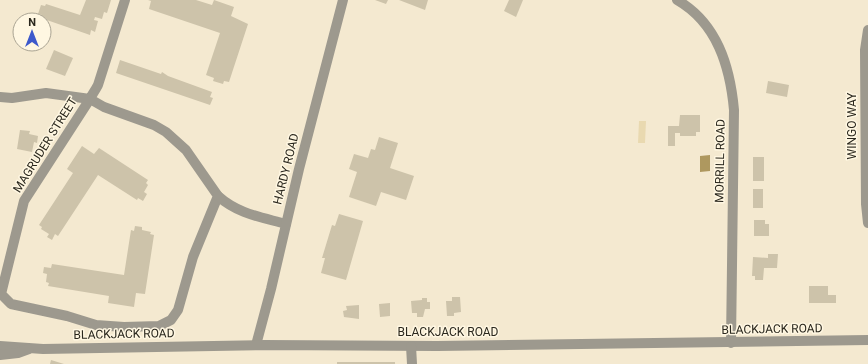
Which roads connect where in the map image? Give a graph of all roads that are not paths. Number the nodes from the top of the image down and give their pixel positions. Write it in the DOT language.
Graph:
graph roads {
  1 [pos="125,0"];
  2 [pos="343,0"];
  3 [pos="677,0"];
  4 [pos="868,30"];
  5 [pos="0,97"];
  6 [pos="90,99"];
  7 [pos="218,196"];
  8 [pos="868,223"];
  9 [pos="286,224"];
  10 [pos="1,294"];
  11 [pos="868,340"];
  12 [pos="731,343"];
  13 [pos="256,345"];
  14 [pos="0,346"];
  15 [pos="411,346"];
  16 [pos="29,349"];
  17 [pos="0,354"];
  18 [pos="412,364"];
  1 -- 6 [label="street, MAGRUDER STREET"];
  2 -- 9 [label="street, HARDY ROAD"];
  3 -- 12 [label="street, MORRILL ROAD"];
  4 -- 8 [label="street, WINGO WAY"];
  5 -- 6 [label="street"];
  6 -- 7 [label="street"];
  6 -- 10 [label="street, MAGRUDER STREET"];
  7 -- 9 [label="street"];
  7 -- 10 [label="street, MAGRUDER STREET"];
  9 -- 13 [label="street, HARDY ROAD"];
  11 -- 12 [label="street, BLACKJACK ROAD"];
  12 -- 15 [label="street, BLACKJACK ROAD"];
  13 -- 15 [label="street, BLACKJACK ROAD"];
  13 -- 16 [label="street, BLACKJACK ROAD"];
  14 -- 16 [label="street, BLACKJACK ROAD"];
  15 -- 18 [label="street"];
  16 -- 17 [label="street, BLACKJACK ROAD"];
}
